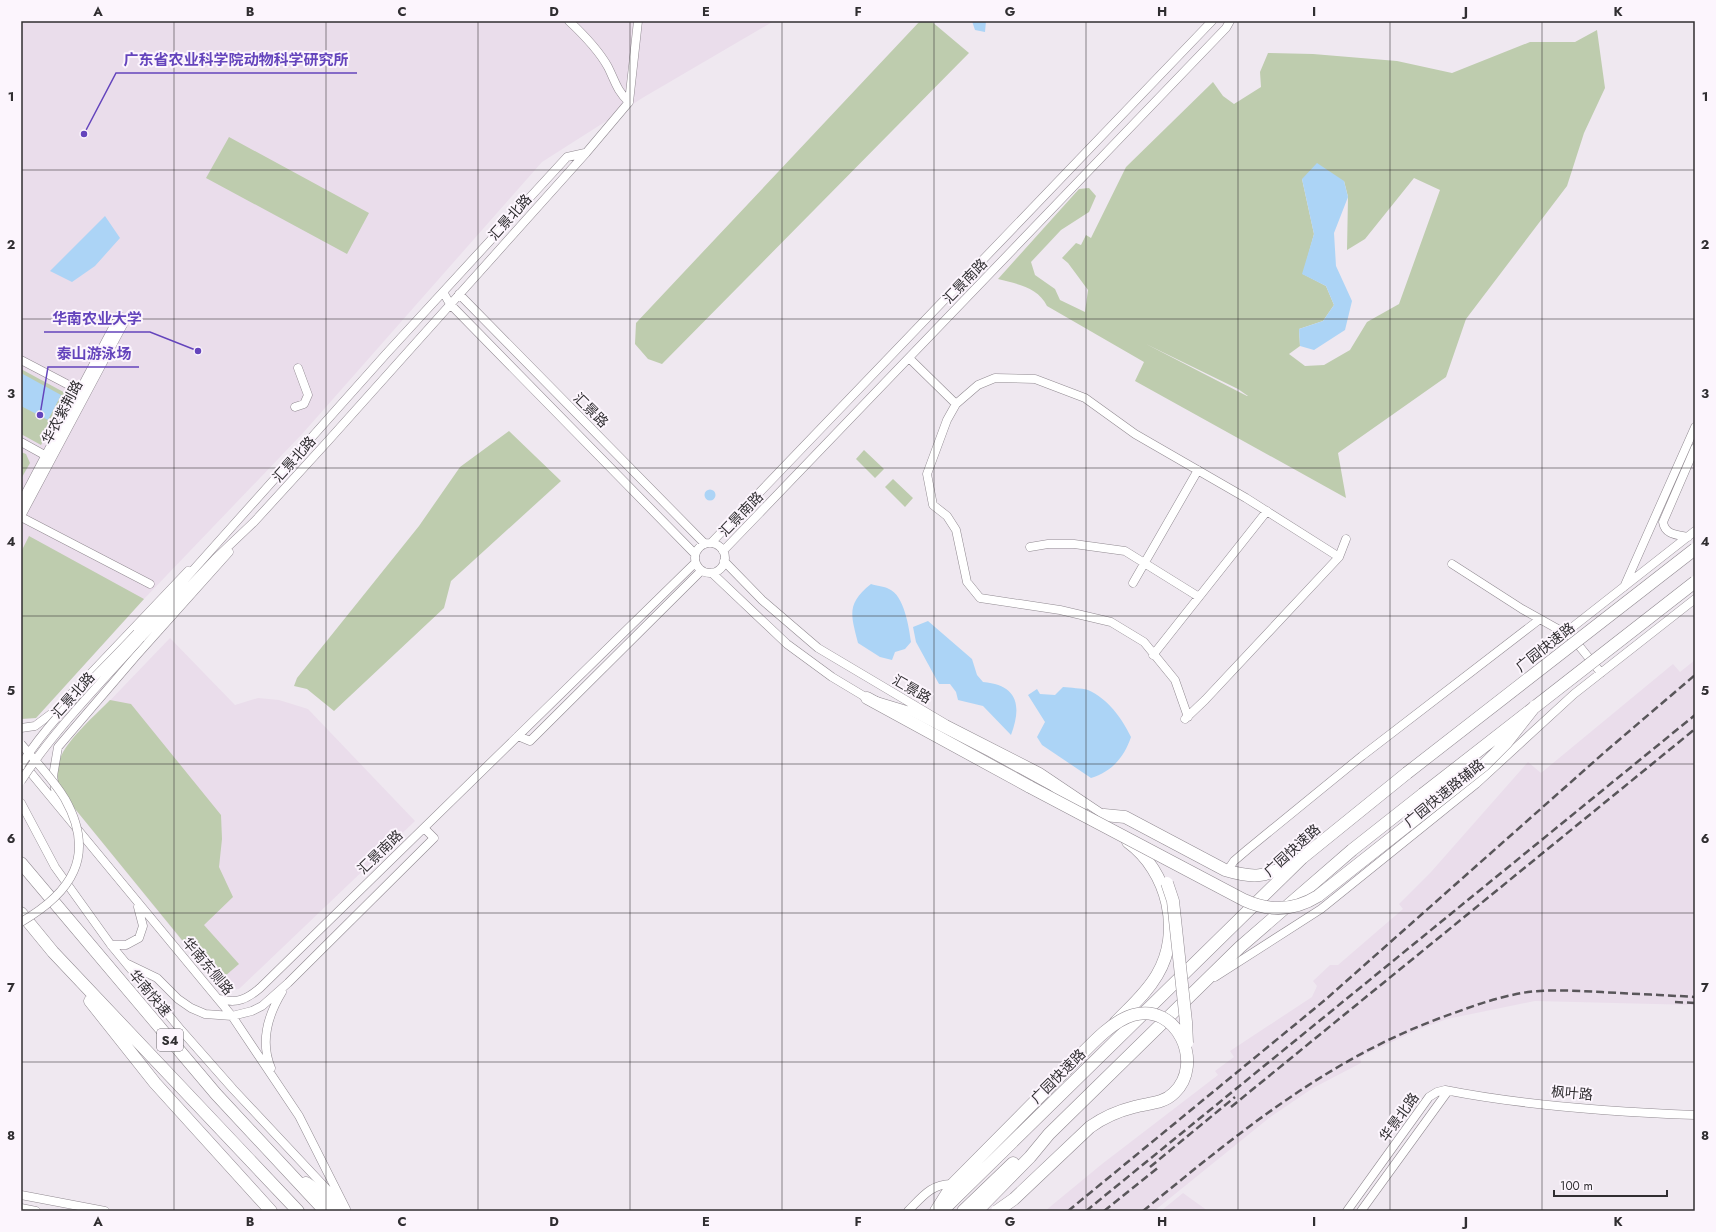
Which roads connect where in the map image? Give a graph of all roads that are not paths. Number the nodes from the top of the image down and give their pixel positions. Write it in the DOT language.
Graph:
graph roads {
  1 [pos="569,21"];
  2 [pos="638,21"];
  3 [pos="1212,21"];
  4 [pos="1228,25"];
  5 [pos="629,102"];
  6 [pos="586,153"];
  7 [pos="443,292"];
  8 [pos="459,294"];
  9 [pos="450,304"];
  10 [pos="123,317"];
  11 [pos="909,358"];
  12 [pos="21,360"];
  13 [pos="298,368"];
  14 [pos="83,393"];
  15 [pos="956,404"];
  16 [pos="295,407"];
  17 [pos="1695,427"];
  18 [pos="21,442"];
  19 [pos="1695,448"];
  20 [pos="49,457"];
  21 [pos="1198,470"];
  22 [pos="21,502"];
  23 [pos="1267,511"];
  24 [pos="21,516"];
  25 [pos="254,522"];
  26 [pos="1695,531"];
  27 [pos="1688,537"];
  28 [pos="1346,539"];
  29 [pos="708,543"];
  30 [pos="1030,547"];
  31 [pos="1695,549"];
  32 [pos="213,550"];
  33 [pos="723,551"];
  34 [pos="695,554"];
  35 [pos="1340,557"];
  36 [pos="724,561"];
  37 [pos="695,563"];
  38 [pos="1144,563"];
  39 [pos="1452,564"];
  40 [pos="701,571"];
  41 [pos="712,573"];
  42 [pos="1695,582"];
  43 [pos="1133,583"];
  44 [pos="150,584"];
  45 [pos="1624,587"];
  46 [pos="1199,598"];
  47 [pos="1695,599"];
  48 [pos="1540,619"];
  49 [pos="1565,633"];
  50 [pos="139,635"];
  51 [pos="1154,655"];
  52 [pos="1601,673"];
  53 [pos="867,698"];
  54 [pos="1535,706"];
  55 [pos="21,728"];
  56 [pos="518,736"];
  57 [pos="21,744"];
  58 [pos="21,761"];
  59 [pos="21,765"];
  60 [pos="21,781"];
  61 [pos="21,803"];
  62 [pos="1102,819"];
  63 [pos="72,824"];
  64 [pos="424,828"];
  65 [pos="1302,858"];
  66 [pos="21,862"];
  67 [pos="1228,871"];
  68 [pos="1164,883"];
  69 [pos="134,899"];
  70 [pos="21,913"];
  71 [pos="21,922"];
  72 [pos="111,946"];
  73 [pos="53,952"];
  74 [pos="126,964"];
  75 [pos="288,983"];
  76 [pos="1196,989"];
  77 [pos="220,999"];
  78 [pos="232,1016"];
  79 [pos="1113,1026"];
  80 [pos="1187,1053"];
  81 [pos="278,1085"];
  82 [pos="1448,1091"];
  83 [pos="1695,1115"];
  84 [pos="1050,1134"];
  85 [pos="289,1171"];
  86 [pos="953,1184"];
  87 [pos="21,1195"];
  88 [pos="21,1208"];
  89 [pos="344,1210"];
  90 [pos="36,1211"];
  91 [pos="105,1211"];
  92 [pos="271,1211"];
  93 [pos="298,1211"];
  94 [pos="325,1211"];
  95 [pos="908,1211"];
  96 [pos="936,1211"];
  97 [pos="942,1211"];
  98 [pos="963,1211"];
  99 [pos="977,1211"];
  100 [pos="997,1211"];
  101 [pos="1346,1211"];
  102 [pos="1361,1211"];
  1 -- 5 [label="street"];
  2 -- 5 [label="street"];
  3 -- 29 [label="street, 汇景南路"];
  4 -- 11 [label="street, 汇景南路"];
  5 -- 6 [label="street, 汇景北路"];
  6 -- 7 [label="street, 汇景北路"];
  6 -- 8 [label="street, 汇景北路"];
  7 -- 8 [label="street"];
  7 -- 9 [label="street, 汇景路"];
  7 -- 32 [label="street, 汇景北路"];
  8 -- 9 [label="street, 汇景北路"];
  8 -- 29 [label="street, 汇景路"];
  9 -- 25 [label="street, 汇景北路"];
  9 -- 34 [label="street, 汇景路"];
  10 -- 14 [label="street, 华农紫荆路"];
  11 -- 15 [label="street"];
  11 -- 33 [label="street, 汇景南路"];
  12 -- 14 [label="street"];
  13 -- 16 [label="street"];
  14 -- 20 [label="street, 华农紫荆路"];
  15 -- 21 [label="street"];
  15 -- 51 [label="street"];
  17 -- 45 [label="street"];
  18 -- 20 [label="street"];
  19 -- 27 [label="street"];
  20 -- 22 [label="street, 华农紫荆路"];
  20 -- 24 [label="street, 华农紫荆路"];
  21 -- 23 [label="street"];
  21 -- 38 [label="street"];
  23 -- 35 [label="street"];
  23 -- 46 [label="street"];
  24 -- 44 [label="street"];
  25 -- 50 [label="street, 汇景北路"];
  25 -- 63 [label="street"];
  26 -- 27 [label="street"];
  27 -- 45 [label="street"];
  28 -- 35 [label="street"];
  29 -- 33 [label="street"];
  29 -- 34 [label="street"];
  30 -- 38 [label="street"];
  31 -- 65 [label="highway, 广园快速路, bridge"];
  32 -- 50 [label="street, 汇景北路"];
  32 -- 55 [label="street"];
  33 -- 36 [label="street"];
  34 -- 37 [label="street"];
  35 -- 51 [label="street"];
  36 -- 41 [label="street"];
  36 -- 62 [label="street, 汇景路"];
  37 -- 40 [label="street"];
  37 -- 56 [label="street, 汇景南路"];
  38 -- 43 [label="street"];
  38 -- 46 [label="street"];
  39 -- 48 [label="street"];
  40 -- 41 [label="street"];
  40 -- 56 [label="street"];
  41 -- 53 [label="street"];
  42 -- 54 [label="highway, bridge"];
  45 -- 49 [label="street"];
  46 -- 51 [label="street"];
  47 -- 52 [label="street, 广园快速路辅路"];
  48 -- 49 [label="street"];
  48 -- 67 [label="street"];
  49 -- 52 [label="street"];
  50 -- 59 [label="street, 汇景北路, bridge"];
  50 -- 60 [label="street, 汇景北路, bridge"];
  52 -- 76 [label="street, 广园快速路辅路"];
  53 -- 54 [label="highway, bridge"];
  53 -- 62 [label="street"];
  54 -- 76 [label="highway, bridge"];
  56 -- 64 [label="street, 汇景南路"];
  57 -- 71 [label="street, bridge"];
  58 -- 63 [label="street, 华南东侧路"];
  61 -- 72 [label="street"];
  62 -- 67 [label="highway"];
  62 -- 68 [label="highway"];
  63 -- 69 [label="street, 华南东侧路"];
  64 -- 75 [label="street, 汇景南路"];
  64 -- 77 [label="street, 汇景南路"];
  65 -- 67 [label="highway"];
  65 -- 97 [label="highway, 广园快速路"];
  66 -- 85 [label="highway, 华南快速 / S4"];
  68 -- 79 [label="highway, bridge"];
  68 -- 80 [label="highway, bridge"];
  69 -- 72 [label="street"];
  69 -- 77 [label="street, 华南东侧路"];
  70 -- 73 [label="highway, S4"];
  72 -- 74 [label="street"];
  73 -- 92 [label="highway"];
  73 -- 93 [label="highway, S4"];
  74 -- 78 [label="street"];
  74 -- 89 [label="street"];
  75 -- 78 [label="street"];
  75 -- 81 [label="street"];
  76 -- 84 [label="highway"];
  77 -- 78 [label="street, 华南东侧路"];
  78 -- 81 [label="street, 华南东侧路"];
  79 -- 80 [label="highway, bridge"];
  79 -- 86 [label="highway, bridge"];
  80 -- 100 [label="highway, bridge"];
  81 -- 89 [label="street, 华南东侧路"];
  82 -- 83 [label="street, 枫叶路"];
  82 -- 101 [label="street, 华景北路"];
  82 -- 102 [label="street, 华景北路"];
  84 -- 98 [label="highway"];
  84 -- 99 [label="highway"];
  85 -- 89 [label="highway"];
  85 -- 94 [label="highway, 华南快速 / S4"];
  86 -- 95 [label="street"];
  86 -- 96 [label="highway"];
  87 -- 91 [label="street"];
  88 -- 90 [label="street"];
}
